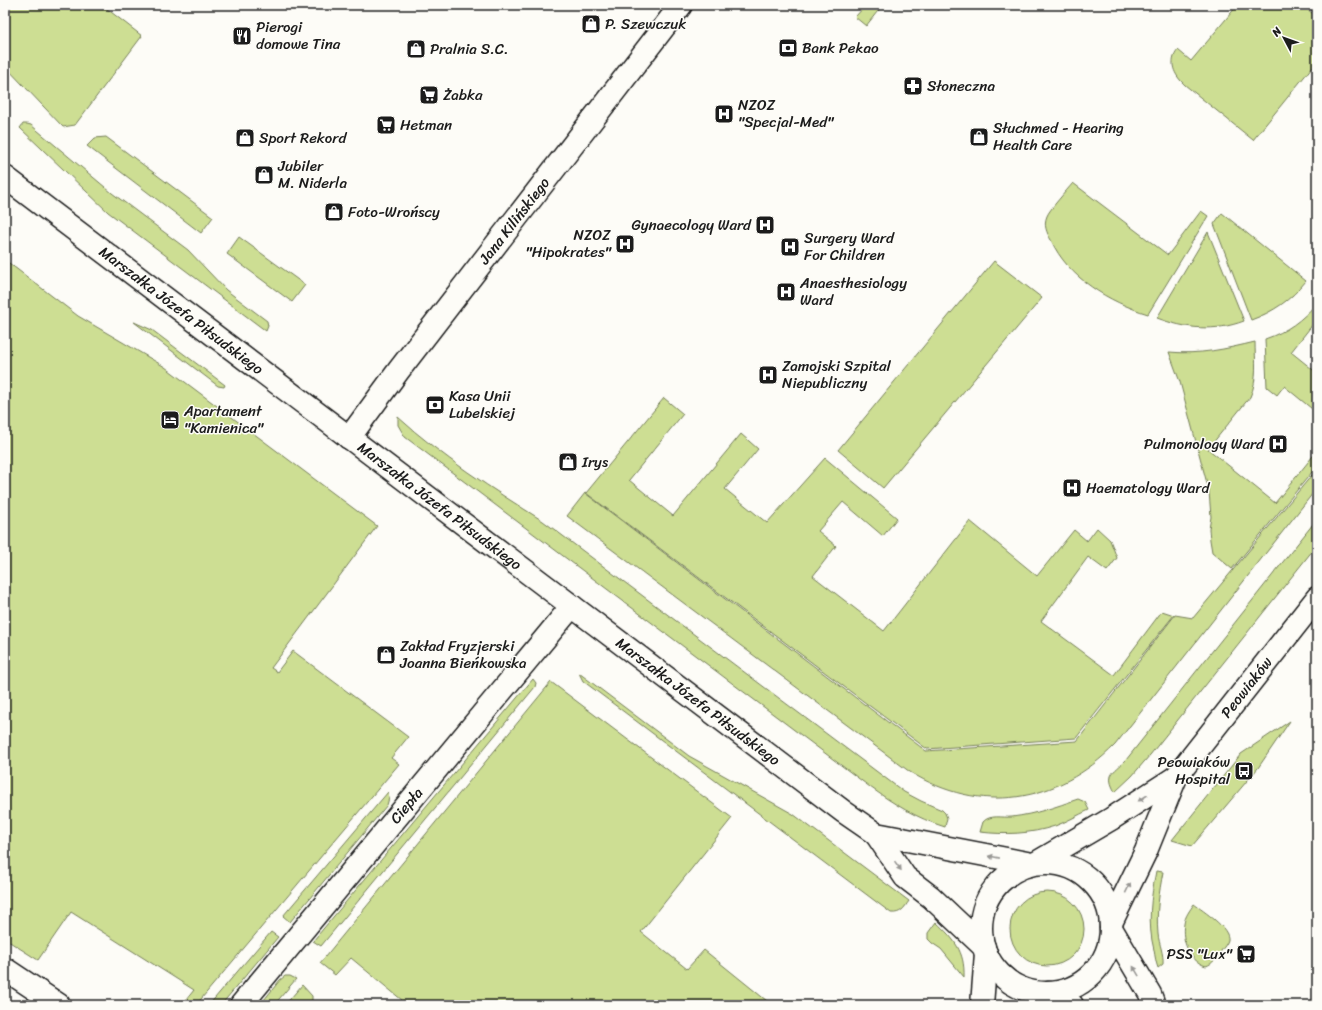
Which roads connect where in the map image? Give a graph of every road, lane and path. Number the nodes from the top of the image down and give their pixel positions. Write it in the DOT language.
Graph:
graph roads {
  1 [pos="681,5"];
  2 [pos="5,177"];
  3 [pos="349,438"];
  4 [pos="1317,598"];
  5 [pos="572,606"];
  6 [pos="1176,777"];
  7 [pos="876,834"];
  8 [pos="1034,864"];
  9 [pos="1111,926"];
  10 [pos="985,950"];
  11 [pos="5,969"];
  12 [pos="1046,993"];
  13 [pos="59,1005"];
  14 [pos="241,1005"];
  15 [pos="982,1005"];
  16 [pos="1021,1005"];
  17 [pos="1072,1005"];
  18 [pos="1154,1005"];
  1 -- 3 [label="street, Jana Kilińskiego"];
  2 -- 3 [label="street, Marszałka Józefa Piłsudskiego"];
  3 -- 5 [label="street, Marszałka Józefa Piłsudskiego"];
  4 -- 6 [label="street, Peowiaków"];
  5 -- 7 [label="street, Marszałka Józefa Piłsudskiego"];
  5 -- 14 [label="street, Ciepła"];
  6 -- 8 [label="street, Peowiaków, one-way"];
  9 -- 6 [label="street, Peowiaków, one-way"];
  8 -- 7 [label="street, Marszałka Józefa Piłsudskiego, one-way"];
  7 -- 10 [label="street, Marszałka Józefa Piłsudskiego, one-way"];
  8 -- 9 [label="street"];
  8 -- 10 [label="street"];
  9 -- 12 [label="street"];
  18 -- 9 [label="street, one-way"];
  10 -- 12 [label="street"];
  10 -- 15 [label="street"];
  11 -- 13 [label="street"];
  12 -- 16 [label="street"];
  12 -- 17 [label="street"];
}
